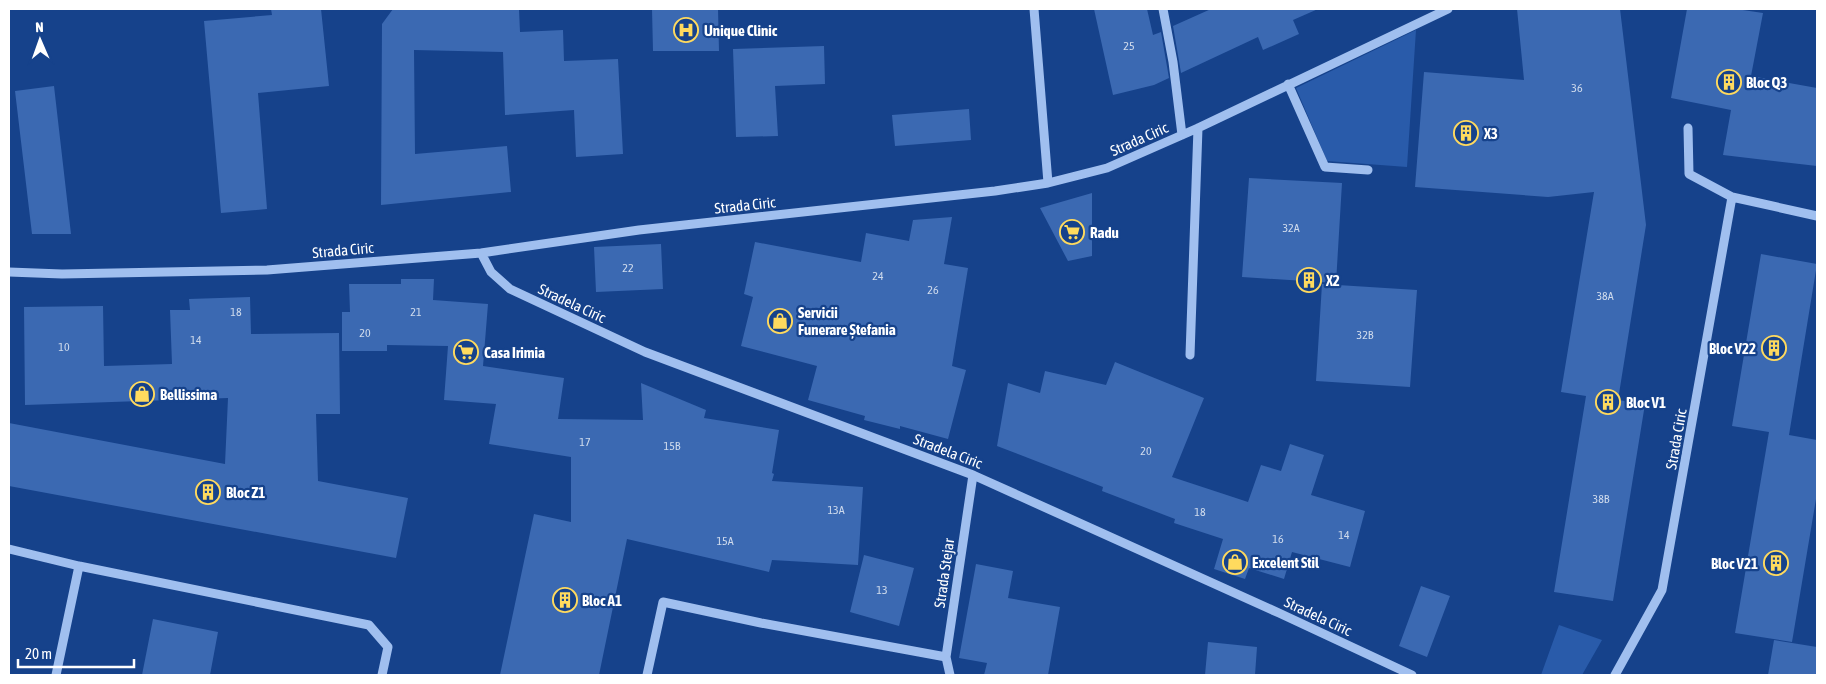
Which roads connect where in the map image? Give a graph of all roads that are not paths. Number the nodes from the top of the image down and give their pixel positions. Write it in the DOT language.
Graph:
graph roads {
  1 [pos="1034,9"];
  2 [pos="1163,9"];
  3 [pos="1448,9"];
  4 [pos="1288,84"];
  5 [pos="1198,128"];
  6 [pos="1688,128"];
  7 [pos="1182,135"];
  8 [pos="1368,170"];
  9 [pos="1048,183"];
  10 [pos="1732,197"];
  11 [pos="1817,216"];
  12 [pos="481,253"];
  13 [pos="9,272"];
  14 [pos="1190,355"];
  15 [pos="973,475"];
  16 [pos="9,549"];
  17 [pos="79,566"];
  18 [pos="946,657"];
  19 [pos="56,675"];
  20 [pos="382,675"];
  21 [pos="647,675"];
  22 [pos="950,675"];
  23 [pos="1412,675"];
  24 [pos="1615,675"];
  1 -- 9 [label="street"];
  2 -- 7 [label="street"];
  3 -- 4 [label="street, Strada Ciric"];
  4 -- 5 [label="street, Strada Ciric"];
  4 -- 8 [label="street"];
  5 -- 7 [label="street, Strada Ciric"];
  5 -- 14 [label="street"];
  6 -- 10 [label="street"];
  7 -- 9 [label="street, Strada Ciric"];
  9 -- 12 [label="street, Strada Ciric"];
  10 -- 11 [label="street"];
  10 -- 24 [label="street, Strada Ciric"];
  12 -- 13 [label="street, Strada Ciric"];
  12 -- 15 [label="street, Stradela Ciric"];
  15 -- 18 [label="street, Strada Stejar"];
  15 -- 23 [label="street, Stradela Ciric"];
  16 -- 17 [label="street"];
  17 -- 19 [label="street"];
  17 -- 20 [label="street"];
  18 -- 21 [label="street"];
  18 -- 22 [label="street, Strada Stejar"];
}
